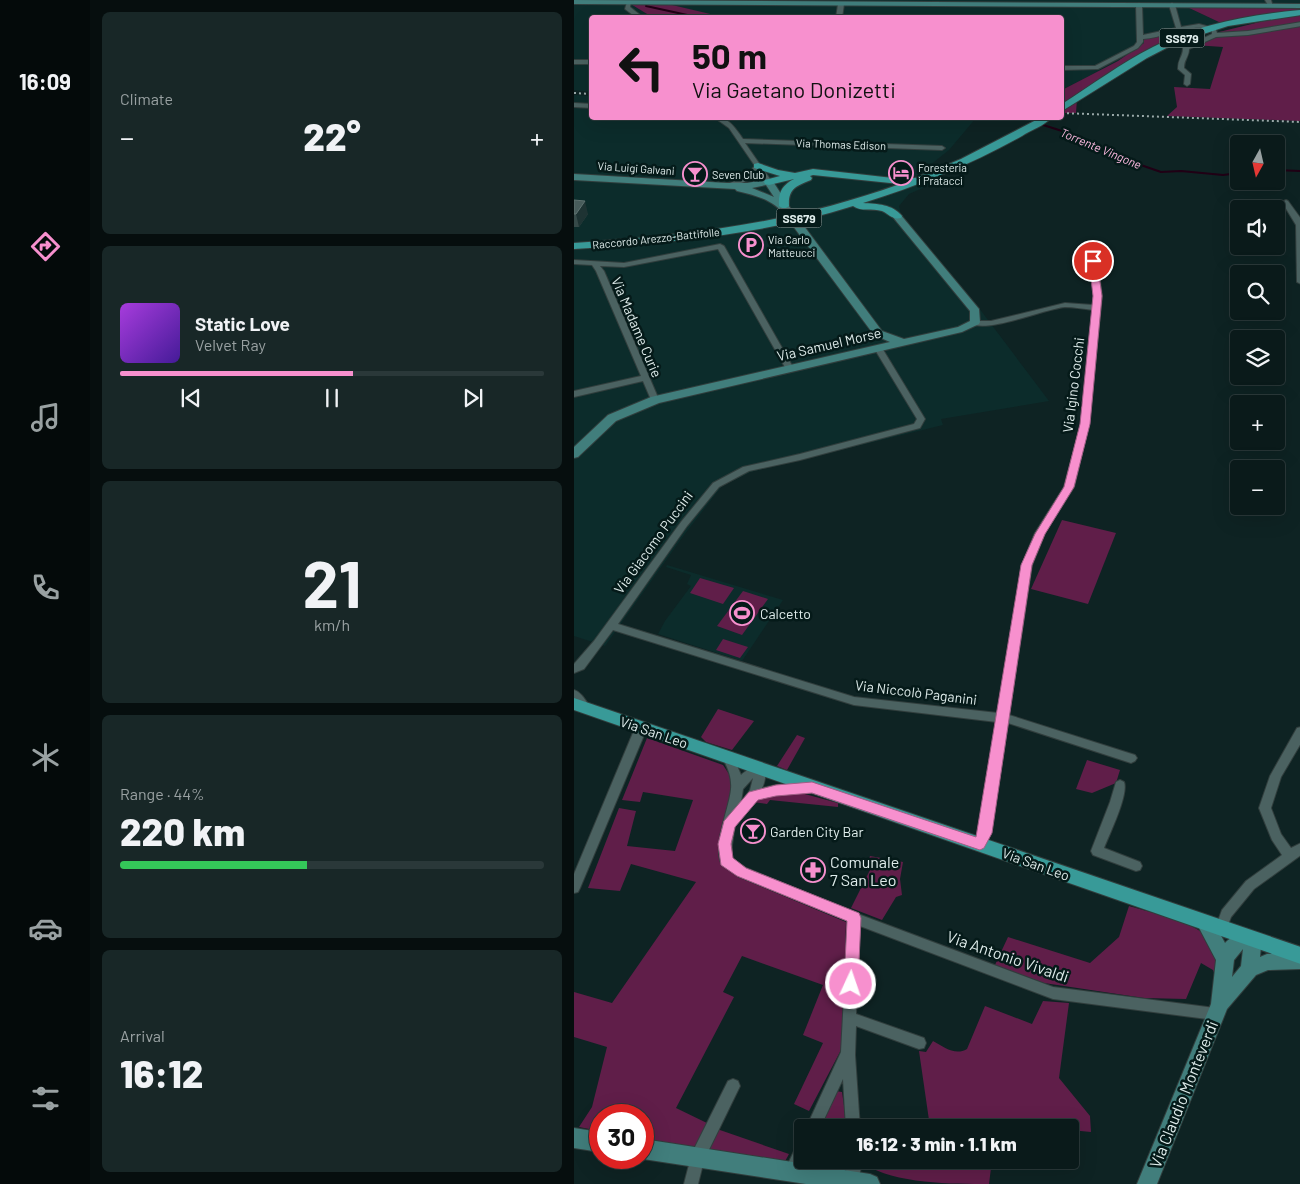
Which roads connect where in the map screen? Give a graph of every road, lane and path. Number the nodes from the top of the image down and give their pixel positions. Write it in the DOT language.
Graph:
graph roads {
  1 [pos="574,2"];
  2 [pos="661,2"];
  3 [pos="741,2"];
  4 [pos="892,2"];
  5 [pos="631,3"];
  6 [pos="1265,3"];
  7 [pos="841,4"];
  8 [pos="1139,5"];
  9 [pos="1172,5"];
  10 [pos="1300,6"];
  11 [pos="1300,12"];
  12 [pos="638,15"];
  13 [pos="839,15"];
  14 [pos="1300,24"];
  15 [pos="1207,27"];
  16 [pos="1181,29"];
  17 [pos="1140,37"];
  18 [pos="574,62"];
  19 [pos="589,62"];
  20 [pos="1064,68"];
  21 [pos="1188,84"];
  22 [pos="574,105"];
  23 [pos="589,106"];
  24 [pos="1064,107"];
  25 [pos="721,120"];
  26 [pos="1043,120"];
  27 [pos="740,140"];
  28 [pos="942,148"];
  29 [pos="758,166"];
  30 [pos="796,175"];
  31 [pos="935,175"];
  32 [pos="574,176"];
  33 [pos="830,176"];
  34 [pos="771,181"];
  35 [pos="727,186"];
  36 [pos="1286,202"];
  37 [pos="784,206"];
  38 [pos="897,207"];
  39 [pos="835,209"];
  40 [pos="1091,243"];
  41 [pos="574,246"];
  42 [pos="574,262"];
  43 [pos="598,267"];
  44 [pos="1300,282"];
  45 [pos="1097,308"];
  46 [pos="975,318"];
  47 [pos="1003,320"];
  48 [pos="991,323"];
  49 [pos="962,329"];
  50 [pos="882,342"];
  51 [pos="790,369"];
  52 [pos="644,378"];
  53 [pos="574,394"];
  54 [pos="655,400"];
  55 [pos="574,454"];
  56 [pos="612,626"];
  57 [pos="577,668"];
  58 [pos="574,678"];
  59 [pos="574,694"];
  60 [pos="580,706"];
  61 [pos="1004,718"];
  62 [pos="641,728"];
  63 [pos="1300,731"];
  64 [pos="1131,758"];
  65 [pos="729,759"];
  66 [pos="760,769"];
  67 [pos="1120,785"];
  68 [pos="812,787"];
  69 [pos="737,788"];
  70 [pos="754,795"];
  71 [pos="728,824"];
  72 [pos="980,844"];
  73 [pos="1300,848"];
  74 [pos="1289,856"];
  75 [pos="1136,866"];
  76 [pos="574,888"];
  77 [pos="854,918"];
  78 [pos="1213,926"];
  79 [pos="1250,939"];
  80 [pos="1300,956"];
  81 [pos="1224,959"];
  82 [pos="1300,961"];
  83 [pos="1250,969"];
  84 [pos="1217,1009"];
  85 [pos="850,1018"];
  86 [pos="919,1043"];
  87 [pos="848,1055"];
  88 [pos="733,1086"];
  89 [pos="817,1119"];
  90 [pos="852,1119"];
  91 [pos="574,1138"];
  92 [pos="589,1140"];
  93 [pos="654,1151"];
  94 [pos="697,1158"];
  95 [pos="794,1166"];
  96 [pos="856,1169"];
  97 [pos="791,1172"];
  98 [pos="858,1183"];
  99 [pos="690,1184"];
  100 [pos="1147,1184"];
  1 -- 5 [label="street"];
  2 -- 3 [label="street"];
  2 -- 5 [label="street"];
  3 -- 7 [label="street"];
  4 -- 7 [label="street"];
  4 -- 8 [label="street"];
  5 -- 12 [label="street"];
  6 -- 9 [label="street"];
  6 -- 10 [label="street"];
  7 -- 13 [label="street"];
  8 -- 9 [label="street"];
  8 -- 17 [label="street"];
  9 -- 16 [label="street"];
  11 -- 24 [label="main road, SS679"];
  14 -- 21 [label="street"];
  15 -- 16 [label="street"];
  16 -- 17 [label="street"];
  17 -- 20 [label="street"];
  18 -- 19 [label="street"];
  22 -- 23 [label="street"];
  25 -- 27 [label="street"];
  26 -- 31 [label="main road, Raccordo Arezzo-Battifolle / SS679"];
  27 -- 28 [label="street, Via Thomas Edison"];
  27 -- 29 [label="street"];
  29 -- 30 [label="main road"];
  29 -- 34 [label="street"];
  29 -- 35 [label="street, Via Luigi Galvani"];
  30 -- 31 [label="main road"];
  30 -- 34 [label="main road"];
  31 -- 38 [label="main road"];
  31 -- 39 [label="main road, Raccordo Arezzo-Battifolle / SS679"];
  32 -- 35 [label="street, Via Luigi Galvani"];
  33 -- 34 [label="main road"];
  33 -- 37 [label="main road"];
  33 -- 39 [label="main road"];
  34 -- 35 [label="street, Via Luigi Galvani"];
  34 -- 37 [label="street"];
  35 -- 37 [label="street, Via Luigi Galvani"];
  36 -- 44 [label="street"];
  37 -- 50 [label="street"];
  38 -- 39 [label="main road"];
  38 -- 46 [label="street"];
  39 -- 41 [label="main road, Raccordo Arezzo-Battifolle / SS679"];
  40 -- 45 [label="street, Via Igino Cocchi"];
  42 -- 43 [label="street"];
  43 -- 51 [label="street"];
  43 -- 52 [label="street, Via Madame Curie"];
  45 -- 47 [label="street"];
  45 -- 61 [label="street, Via Igino Cocchi"];
  46 -- 47 [label="street"];
  46 -- 48 [label="street"];
  46 -- 49 [label="street, Via Samuel Morse"];
  47 -- 48 [label="street"];
  48 -- 49 [label="street"];
  49 -- 50 [label="street, Via Samuel Morse"];
  50 -- 51 [label="street, Via Samuel Morse"];
  50 -- 56 [label="street, Via Giacomo Puccini"];
  51 -- 54 [label="street, Via Samuel Morse"];
  52 -- 53 [label="street"];
  52 -- 54 [label="street, Via Madame Curie"];
  54 -- 55 [label="street, Via Samuel Morse"];
  56 -- 57 [label="street, Via Giacomo Puccini"];
  56 -- 61 [label="street, Via Niccolò Paganini"];
  57 -- 58 [label="street, Via Giacomo Puccini"];
  59 -- 60 [label="street"];
  60 -- 62 [label="main road, Via San Leo"];
  61 -- 64 [label="street, Via Niccolò Paganini"];
  61 -- 72 [label="street, Via Igino Cocchi"];
  62 -- 65 [label="main road, Via San Leo"];
  62 -- 76 [label="street"];
  63 -- 74 [label="street"];
  65 -- 66 [label="main road, Via San Leo"];
  65 -- 69 [label="street"];
  66 -- 68 [label="main road, Via San Leo"];
  66 -- 69 [label="street"];
  66 -- 70 [label="street"];
  67 -- 75 [label="street"];
  68 -- 70 [label="street"];
  68 -- 72 [label="main road, Via San Leo"];
  69 -- 71 [label="street"];
  70 -- 71 [label="street"];
  71 -- 77 [label="street, Via Antonio Vivaldi"];
  72 -- 78 [label="main road, Via San Leo"];
  73 -- 74 [label="street"];
  74 -- 78 [label="street"];
  77 -- 84 [label="street, Via Antonio Vivaldi"];
  77 -- 85 [label="street"];
  78 -- 79 [label="main road, Via San Leo"];
  78 -- 81 [label="street"];
  79 -- 80 [label="main road, Via San Leo"];
  79 -- 81 [label="street"];
  79 -- 83 [label="street"];
  81 -- 84 [label="street"];
  82 -- 83 [label="street"];
  83 -- 84 [label="street"];
  84 -- 100 [label="street, Via Claudio Monteverdi"];
  85 -- 86 [label="street"];
  85 -- 87 [label="street"];
  87 -- 89 [label="street"];
  87 -- 90 [label="street"];
  88 -- 94 [label="street"];
  91 -- 92 [label="street"];
  93 -- 94 [label="street"];
  94 -- 97 [label="street"];
  94 -- 99 [label="street"];
  95 -- 97 [label="street"];
  96 -- 98 [label="street"];
  97 -- 98 [label="street"];
}
